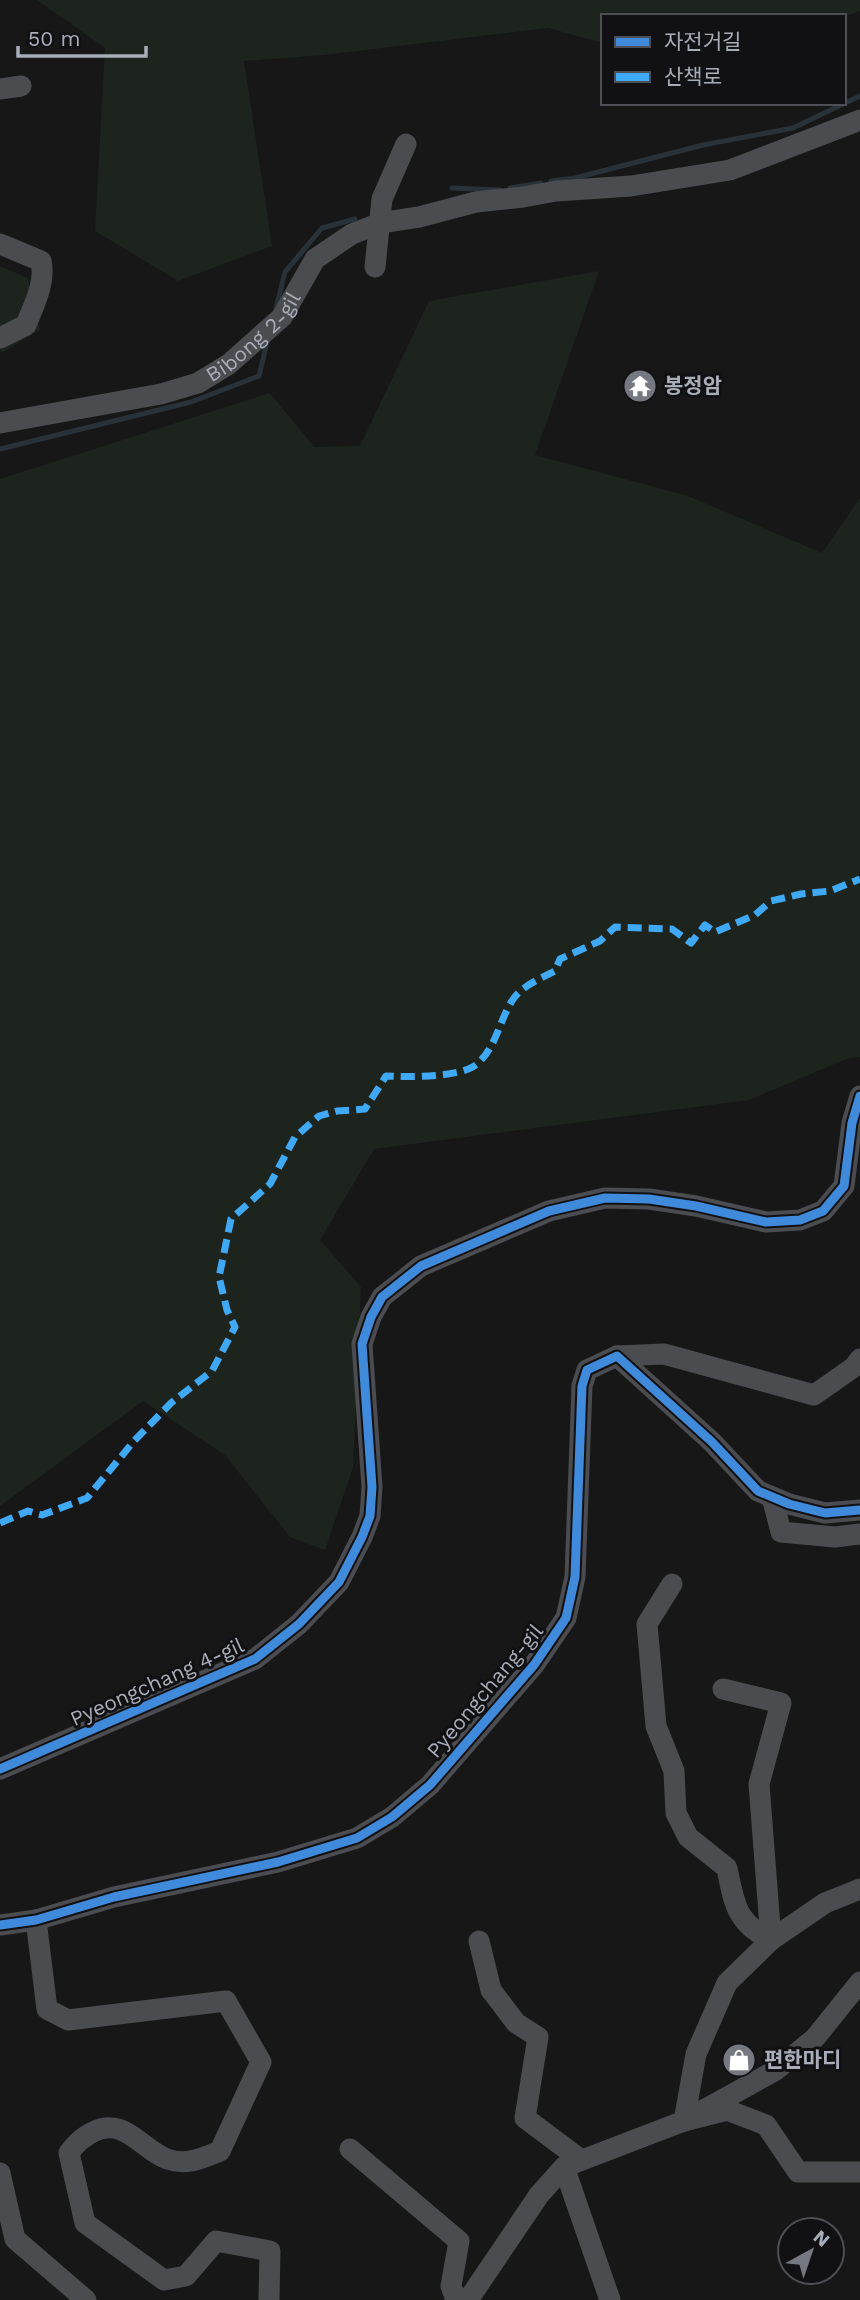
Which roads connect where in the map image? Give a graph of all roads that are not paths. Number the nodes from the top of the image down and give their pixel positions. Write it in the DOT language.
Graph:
graph roads {
  1 [pos="860,120"];
  2 [pos="406,144"];
  3 [pos="380,223"];
  4 [pos="0,244"];
  5 [pos="375,267"];
  6 [pos="0,338"];
  7 [pos="0,424"];
  8 [pos="860,1096"];
  9 [pos="617,1356"];
  10 [pos="860,1359"];
  11 [pos="772,1497"];
  12 [pos="860,1510"];
  13 [pos="860,1534"];
  14 [pos="672,1584"];
  15 [pos="723,1689"];
  16 [pos="0,1769"];
  17 [pos="860,1889"];
  18 [pos="36,1920"];
  19 [pos="0,1925"];
  20 [pos="771,1940"];
  21 [pos="479,1941"];
  22 [pos="860,1982"];
  23 [pos="684,2121"];
  24 [pos="350,2149"];
  25 [pos="572,2163"];
  26 [pos="860,2172"];
  27 [pos="0,2174"];
  28 [pos="86,2300"];
  29 [pos="269,2300"];
  30 [pos="456,2300"];
  31 [pos="468,2300"];
  32 [pos="610,2300"];
  1 -- 3 [label="street, Bibong 2-gil"];
  2 -- 3 [label="street"];
  3 -- 5 [label="street"];
  3 -- 7 [label="street, Bibong 2-gil"];
  4 -- 6 [label="street"];
  8 -- 16 [label="street, Pyeongchang 4-gil"];
  9 -- 10 [label="street"];
  9 -- 11 [label="street"];
  9 -- 18 [label="street, Pyeongchang-gil"];
  11 -- 12 [label="street"];
  11 -- 13 [label="street"];
  14 -- 20 [label="street"];
  15 -- 20 [label="street"];
  17 -- 20 [label="street"];
  18 -- 19 [label="street, Pyeongchang-gil"];
  18 -- 29 [label="street"];
  20 -- 23 [label="street"];
  21 -- 25 [label="street"];
  22 -- 23 [label="street"];
  23 -- 25 [label="street"];
  23 -- 26 [label="street"];
  24 -- 30 [label="street"];
  25 -- 31 [label="street"];
  25 -- 32 [label="street"];
  27 -- 28 [label="street"];
}
